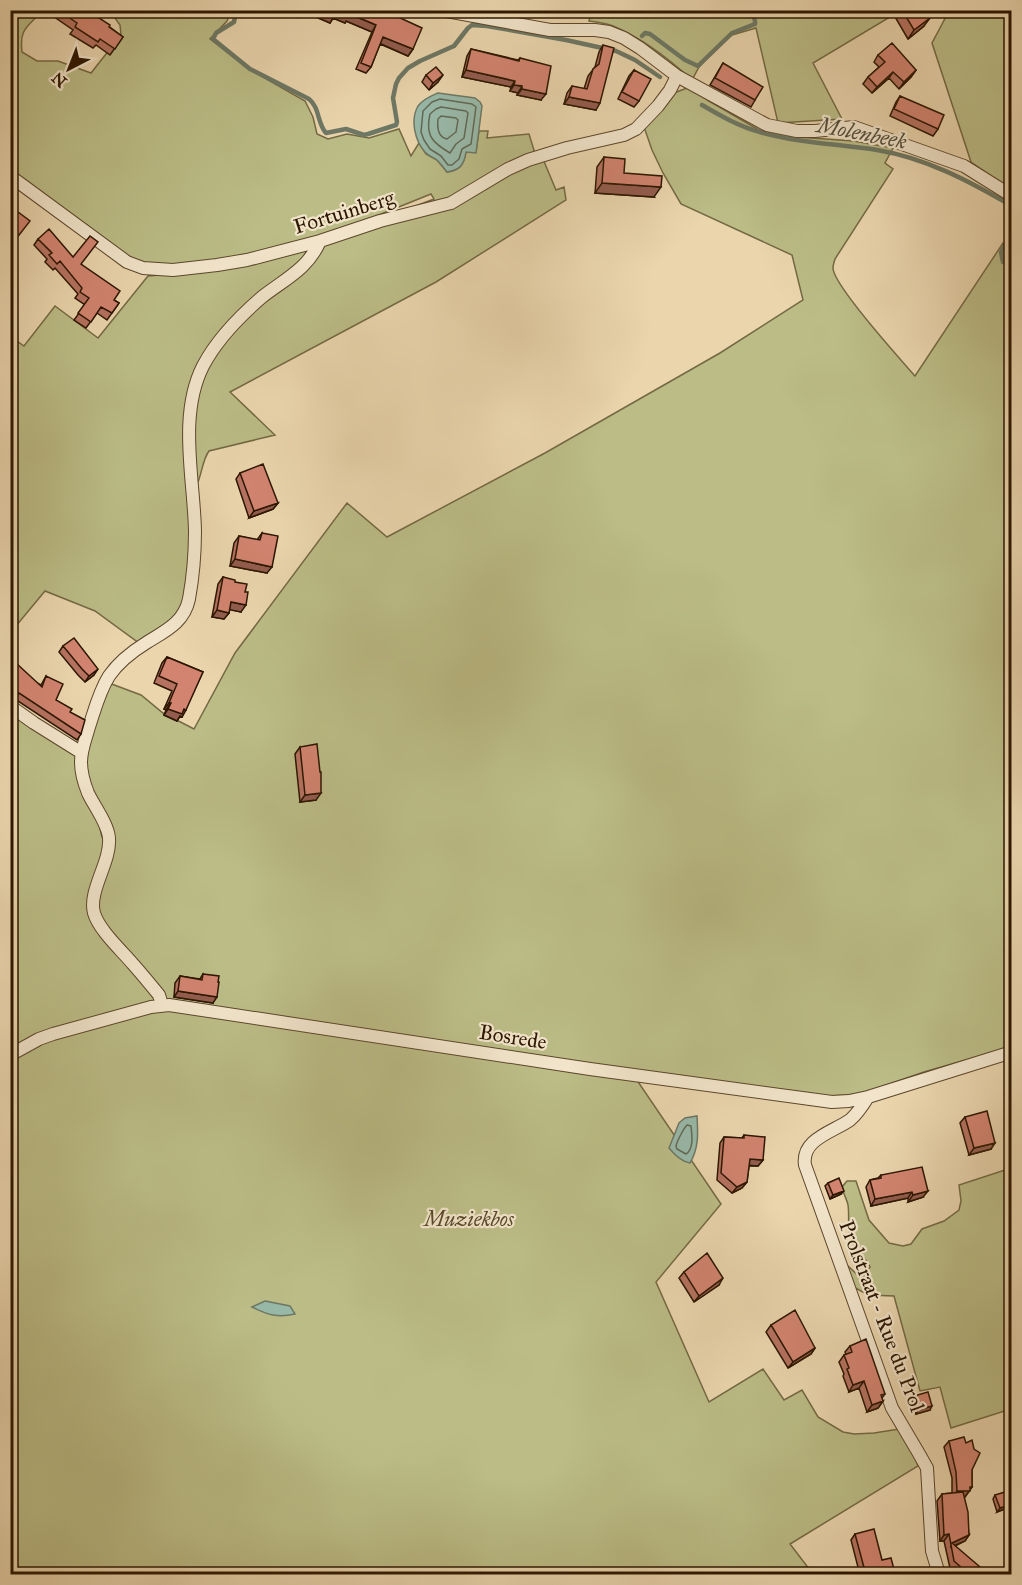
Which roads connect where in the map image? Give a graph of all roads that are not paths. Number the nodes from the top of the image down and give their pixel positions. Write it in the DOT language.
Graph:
graph roads {
  1 [pos="441,10"];
  2 [pos="677,76"];
  3 [pos="10,176"];
  4 [pos="1011,196"];
  5 [pos="320,241"];
  6 [pos="10,706"];
  7 [pos="81,753"];
  8 [pos="162,1005"];
  9 [pos="1011,1052"];
  10 [pos="10,1055"];
  11 [pos="868,1097"];
  12 [pos="939,1575"];
  1 -- 2 [label="street"];
  2 -- 4 [label="street"];
  2 -- 5 [label="street, Fortuinberg"];
  3 -- 5 [label="street, Fortuinberg"];
  5 -- 7 [label="street"];
  6 -- 7 [label="street"];
  7 -- 8 [label="street"];
  8 -- 10 [label="street, Bosrede"];
  8 -- 11 [label="street, Bosrede"];
  9 -- 11 [label="street, Bosrede"];
  11 -- 12 [label="street, Prolstraat - Rue du Prol"];
}
